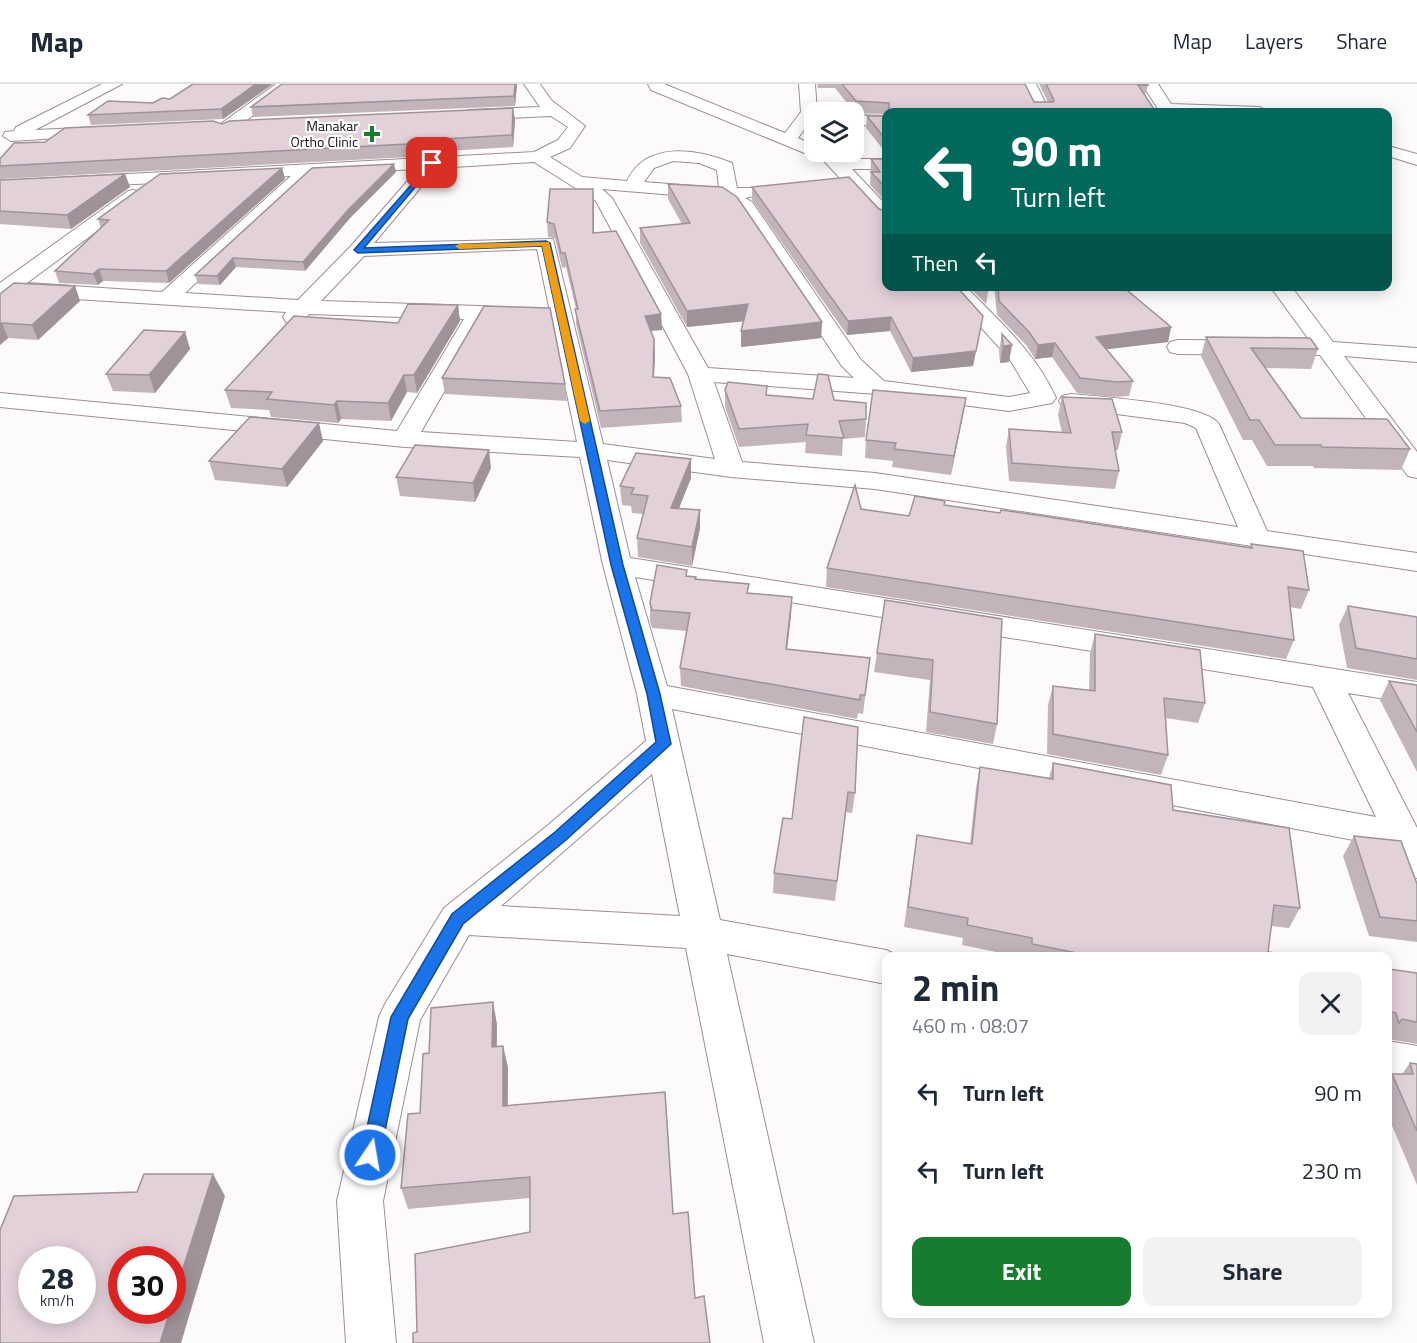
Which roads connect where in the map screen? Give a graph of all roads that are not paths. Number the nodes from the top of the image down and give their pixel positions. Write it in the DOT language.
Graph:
graph roads {
  1 [pos="114,84"];
  2 [pos="286,84"];
  3 [pos="532,84"];
  4 [pos="656,84"];
  5 [pos="807,84"];
  6 [pos="1028,84"];
  7 [pos="1150,84"];
  8 [pos="808,102"];
  9 [pos="1040,108"];
  10 [pos="1165,108"];
  11 [pos="552,111"];
  12 [pos="447,116"];
  13 [pos="864,120"];
  14 [pos="882,121"];
  15 [pos="804,124"];
  16 [pos="261,126"];
  17 [pos="227,127"];
  18 [pos="193,129"];
  19 [pos="113,132"];
  20 [pos="5,139"];
  21 [pos="786,141"];
  22 [pos="1392,152"];
  23 [pos="537,157"];
  24 [pos="1417,160"];
  25 [pos="432,163"];
  26 [pos="838,164"];
  27 [pos="882,164"];
  28 [pos="310,168"];
  29 [pos="157,179"];
  30 [pos="854,181"];
  31 [pos="575,182"];
  32 [pos="831,183"];
  33 [pos="0,186"];
  34 [pos="633,186"];
  35 [pos="762,190"];
  36 [pos="728,194"];
  37 [pos="882,212"];
  38 [pos="358,250"];
  39 [pos="3,291"];
  40 [pos="958,291"];
  41 [pos="1284,291"];
  42 [pos="170,296"];
  43 [pos="303,307"];
  44 [pos="479,312"];
  45 [pos="561,316"];
  46 [pos="280,333"];
  47 [pos="1178,347"];
  48 [pos="1326,348"];
  49 [pos="1417,355"];
  50 [pos="700,374"];
  51 [pos="877,387"];
  52 [pos="1044,398"];
  53 [pos="0,400"];
  54 [pos="405,439"];
  55 [pos="591,450"];
  56 [pos="730,469"];
  57 [pos="1417,470"];
  58 [pos="1256,537"];
  59 [pos="1417,562"];
  60 [pos="617,565"];
  61 [pos="1325,679"];
  62 [pos="1417,693"];
  63 [pos="653,694"];
  64 [pos="664,744"];
  65 [pos="1410,850"];
  66 [pos="458,919"];
  67 [pos="703,933"];
  68 [pos="882,966"];
  69 [pos="1392,1061"];
  70 [pos="1417,1065"];
  71 [pos="371,1343"];
  72 [pos="789,1343"];
  1 -- 20 [label="street"];
  2 -- 17 [label="street"];
  3 -- 11 [label="street"];
  4 -- 21 [label="street"];
  5 -- 8 [label="street"];
  6 -- 9 [label="street"];
  7 -- 10 [label="street"];
  11 -- 12 [label="street"];
  11 -- 23 [label="street"];
  13 -- 14 [label="street"];
  15 -- 21 [label="street"];
  16 -- 17 [label="street"];
  17 -- 18 [label="street"];
  17 -- 29 [label="street"];
  19 -- 20 [label="street"];
  21 -- 26 [label="street"];
  22 -- 24 [label="street"];
  23 -- 25 [label="street"];
  23 -- 31 [label="street"];
  25 -- 28 [label="street"];
  25 -- 38 [label="street"];
  26 -- 27 [label="street"];
  26 -- 30 [label="street"];
  28 -- 29 [label="street"];
  28 -- 42 [label="street"];
  29 -- 33 [label="street"];
  29 -- 39 [label="street"];
  30 -- 32 [label="street"];
  30 -- 37 [label="street"];
  31 -- 34 [label="street"];
  31 -- 50 [label="street"];
  34 -- 36 [label="street"];
  34 -- 36 [label="street"];
  35 -- 36 [label="street"];
  36 -- 51 [label="street"];
  38 -- 43 [label="street"];
  38 -- 45 [label="street"];
  39 -- 42 [label="street"];
  40 -- 52 [label="street"];
  41 -- 48 [label="street"];
  42 -- 43 [label="street"];
  43 -- 44 [label="street"];
  43 -- 46 [label="street"];
  44 -- 45 [label="street"];
  44 -- 54 [label="street"];
  45 -- 55 [label="street"];
  47 -- 48 [label="street"];
  48 -- 49 [label="street"];
  48 -- 57 [label="street"];
  50 -- 51 [label="street"];
  50 -- 56 [label="street"];
  51 -- 52 [label="street"];
  52 -- 58 [label="street"];
  53 -- 54 [label="street"];
  54 -- 55 [label="street"];
  55 -- 56 [label="street"];
  55 -- 60 [label="street"];
  56 -- 58 [label="street"];
  58 -- 59 [label="street"];
  60 -- 61 [label="street"];
  60 -- 63 [label="street"];
  61 -- 62 [label="street"];
  61 -- 65 [label="street"];
  63 -- 64 [label="street"];
  63 -- 65 [label="street"];
  64 -- 66 [label="street"];
  64 -- 67 [label="street"];
  66 -- 67 [label="street"];
  66 -- 71 [label="street"];
  67 -- 68 [label="street"];
  67 -- 72 [label="street"];
  69 -- 70 [label="street"];
}
